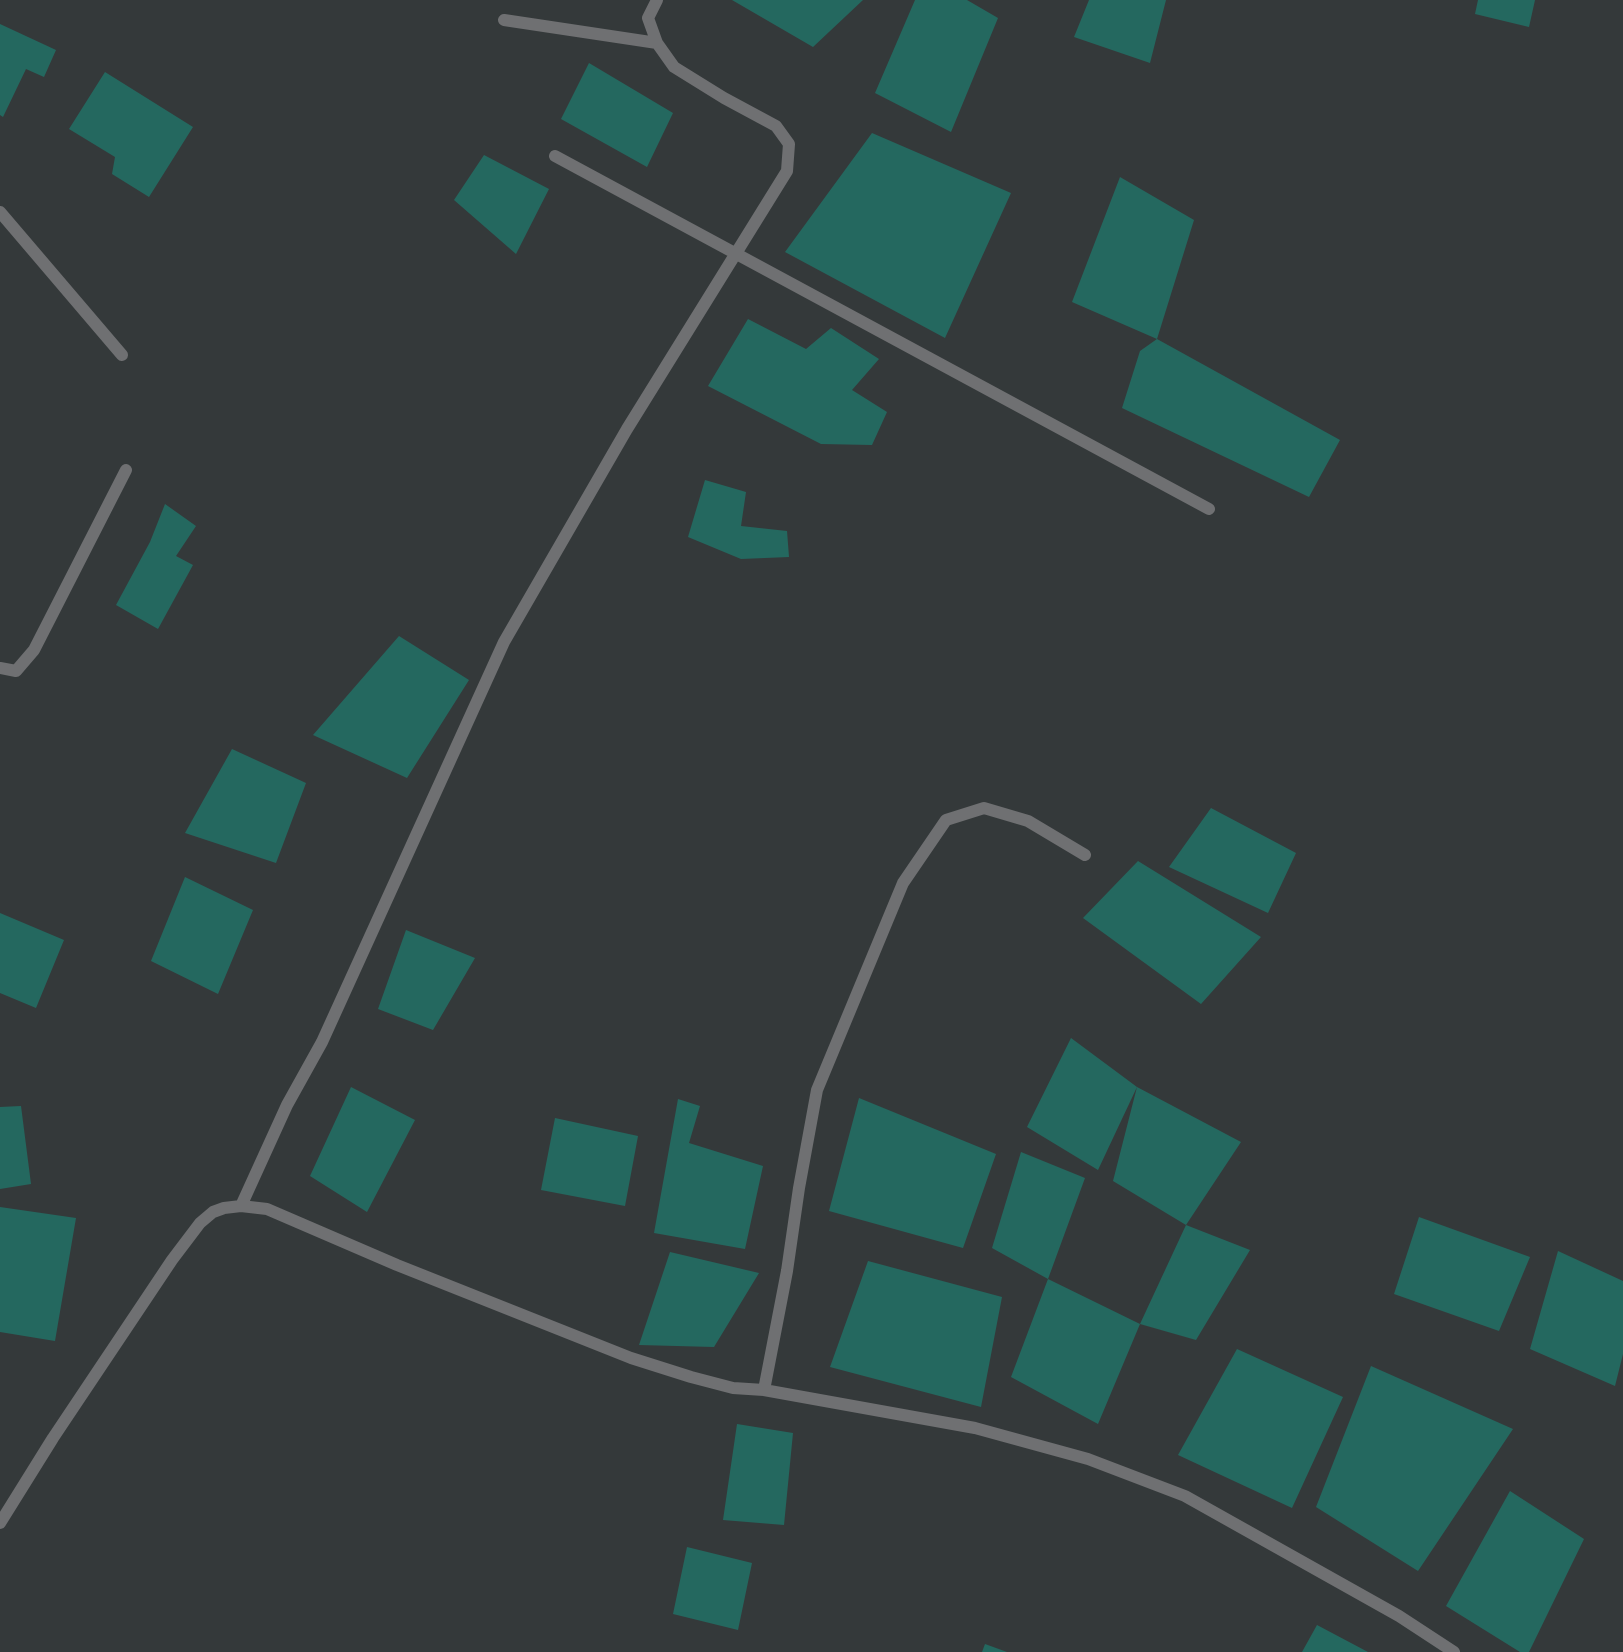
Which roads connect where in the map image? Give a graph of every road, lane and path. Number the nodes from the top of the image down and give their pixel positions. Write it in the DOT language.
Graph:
graph roads {
  1 [pos="656,0"];
  2 [pos="504,20"];
  3 [pos="657,43"];
  4 [pos="555,156"];
  5 [pos="0,212"];
  6 [pos="736,255"];
  7 [pos="122,355"];
  8 [pos="126,470"];
  9 [pos="1209,509"];
  10 [pos="0,668"];
  11 [pos="1085,855"];
  12 [pos="241,1206"];
  13 [pos="764,1390"];
  14 [pos="0,1523"];
  15 [pos="1454,1652"];
  1 -- 3 [label="street"];
  2 -- 3 [label="street"];
  3 -- 6 [label="street"];
  4 -- 6 [label="street"];
  5 -- 7 [label="street"];
  6 -- 9 [label="street"];
  6 -- 12 [label="street"];
  8 -- 10 [label="street"];
  11 -- 13 [label="street"];
  12 -- 13 [label="street"];
  12 -- 14 [label="street"];
  13 -- 15 [label="street"];
}
